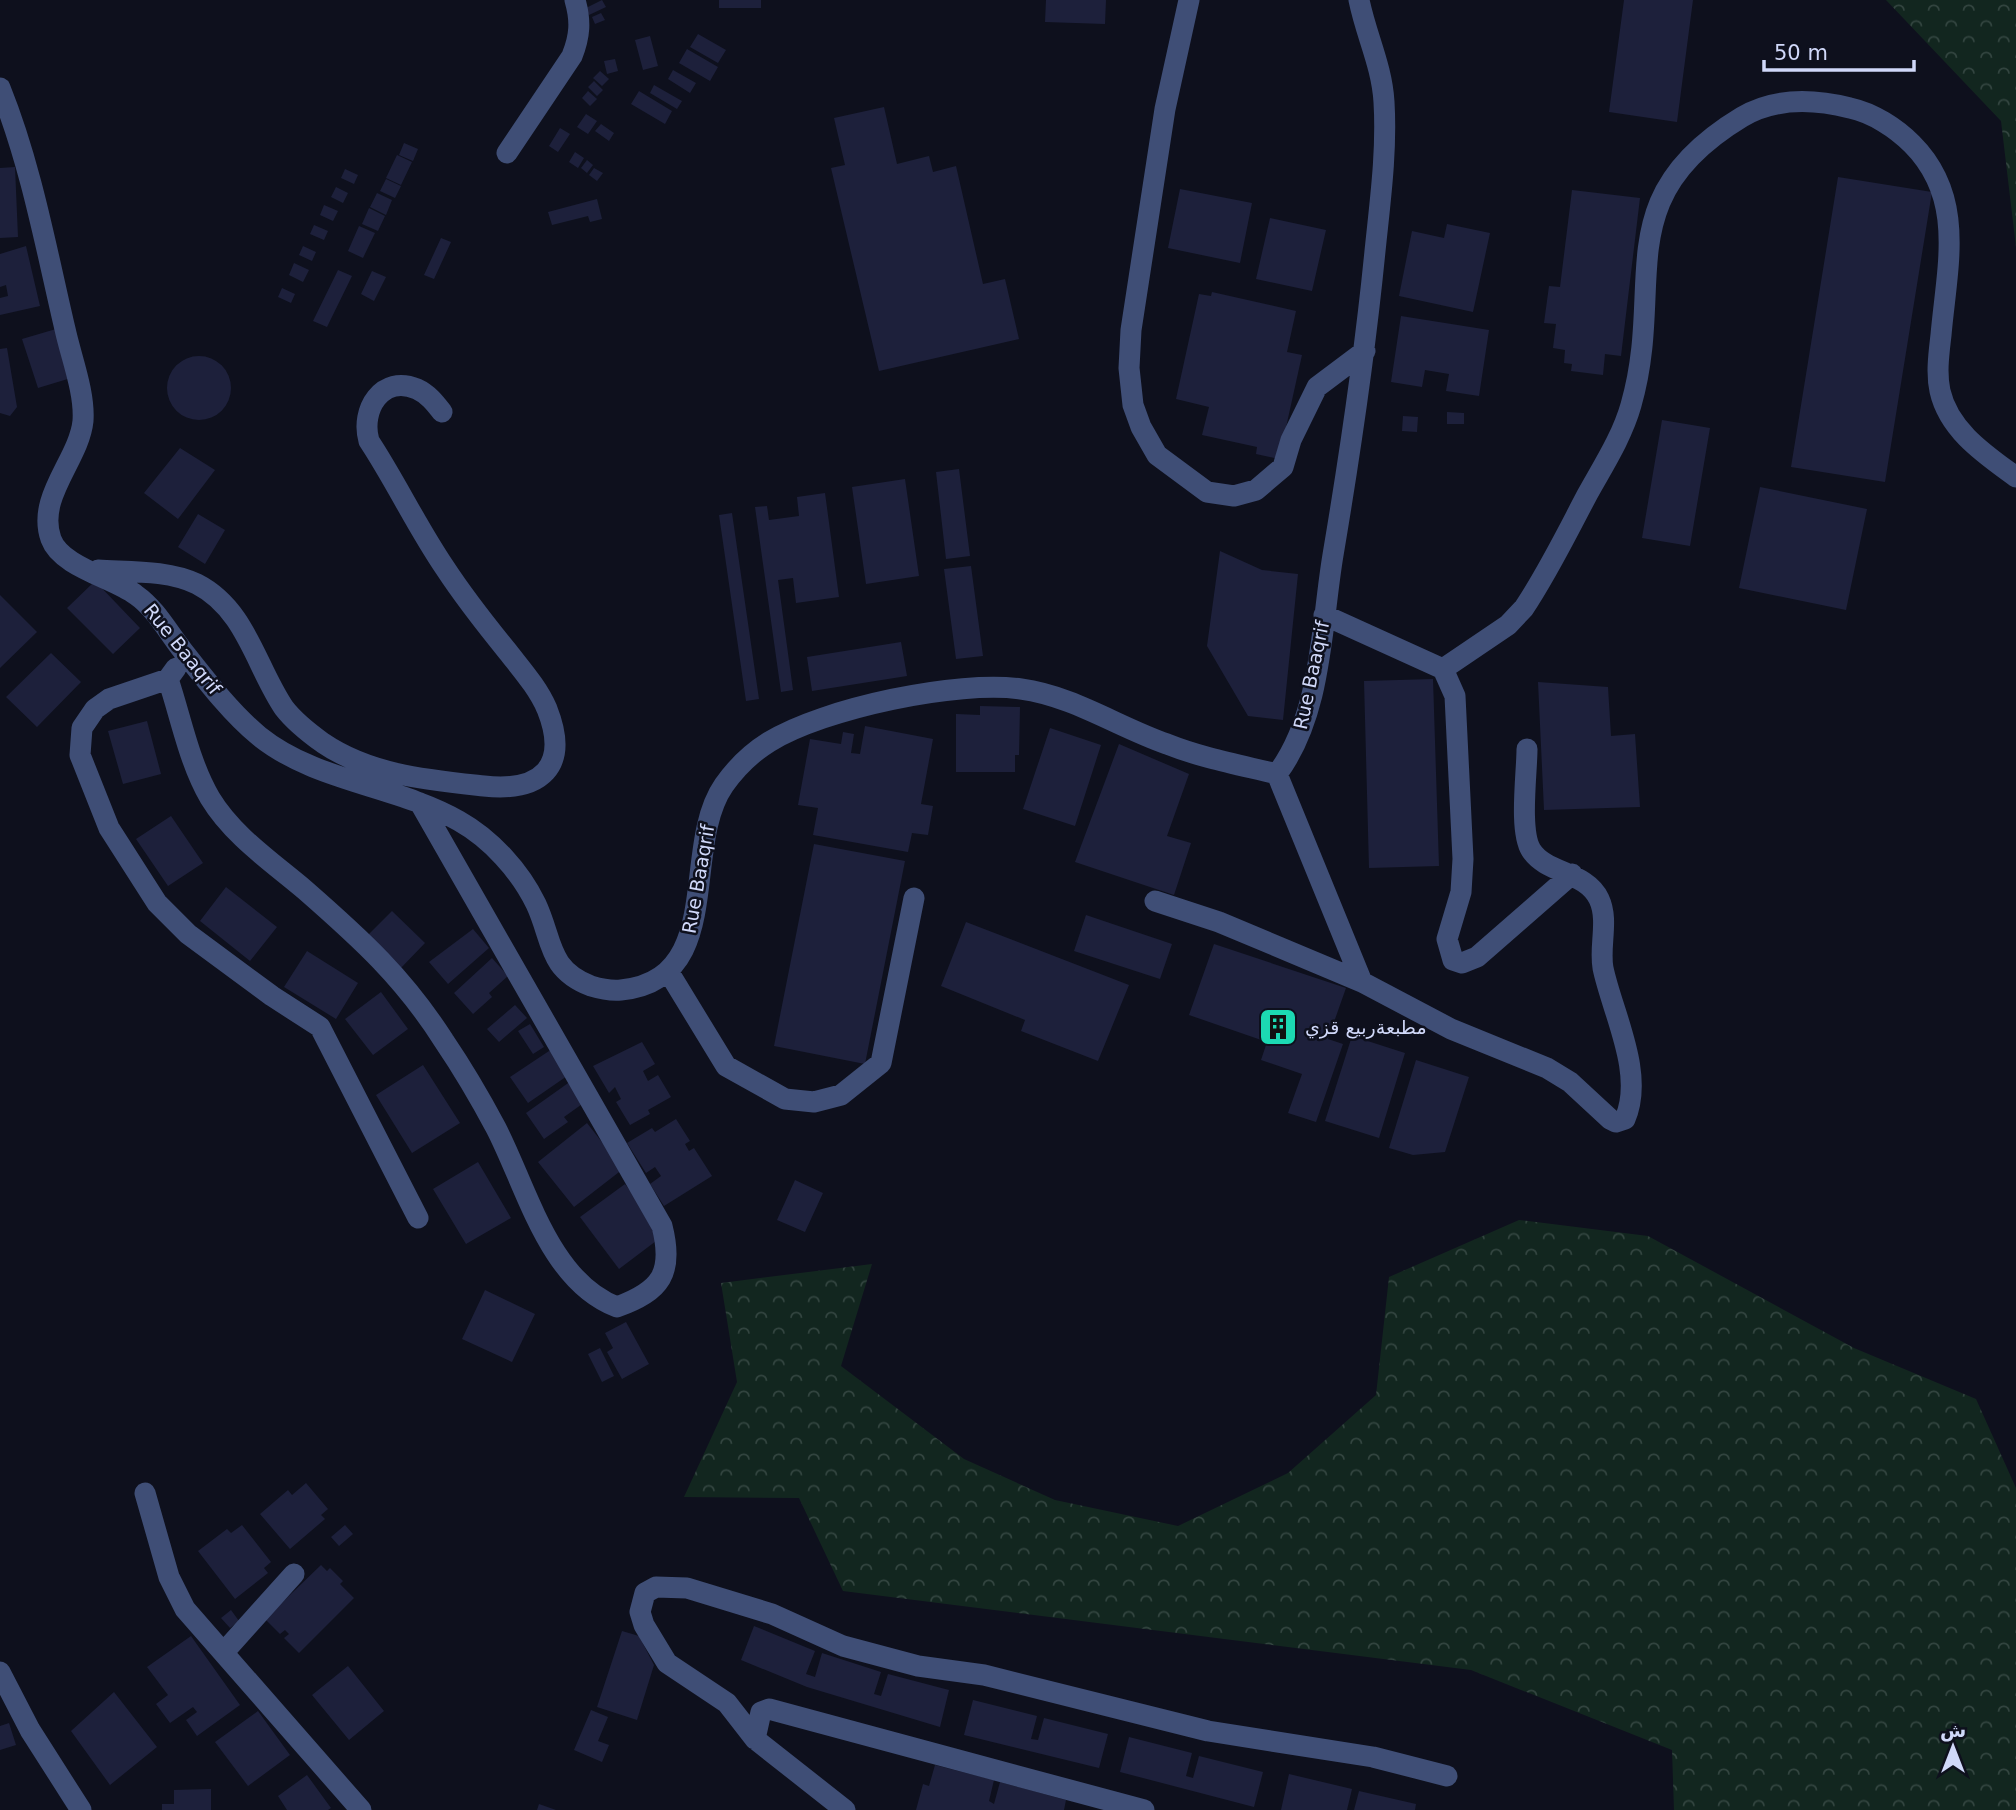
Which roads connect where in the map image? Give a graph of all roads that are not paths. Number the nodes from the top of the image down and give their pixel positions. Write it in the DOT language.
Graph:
graph roads {
  1 [pos="575,0"];
  2 [pos="1189,0"];
  3 [pos="1359,0"];
  4 [pos="0,88"];
  5 [pos="507,153"];
  6 [pos="1365,351"];
  7 [pos="442,412"];
  8 [pos="2016,477"];
  9 [pos="86,569"];
  10 [pos="1324,615"];
  11 [pos="186,655"];
  12 [pos="1443,669"];
  13 [pos="168,679"];
  14 [pos="1527,749"];
  15 [pos="1277,774"];
  16 [pos="420,803"];
  17 [pos="1572,874"];
  18 [pos="914,898"];
  19 [pos="1155,901"];
  20 [pos="667,971"];
  21 [pos="1362,982"];
  22 [pos="418,1218"];
  23 [pos="145,1493"];
  24 [pos="294,1574"];
  25 [pos="223,1652"];
  26 [pos="0,1672"];
  27 [pos="755,1738"];
  28 [pos="1447,1776"];
  29 [pos="1087,1802"];
  30 [pos="81,1810"];
  31 [pos="361,1810"];
  32 [pos="845,1810"];
  33 [pos="1144,1810"];
  1 -- 5 [label="street"];
  2 -- 6 [label="street"];
  3 -- 6 [label="street, Rue Baaqrif"];
  4 -- 9 [label="street, Rue Baaqrif"];
  6 -- 10 [label="street, Rue Baaqrif"];
  7 -- 9 [label="street"];
  8 -- 12 [label="street"];
  9 -- 11 [label="street, Rue Baaqrif"];
  10 -- 12 [label="street"];
  10 -- 15 [label="street, Rue Baaqrif"];
  11 -- 13 [label="street"];
  11 -- 16 [label="street, Rue Baaqrif"];
  12 -- 17 [label="street"];
  13 -- 16 [label="street"];
  13 -- 22 [label="street"];
  14 -- 17 [label="street"];
  15 -- 20 [label="street, Rue Baaqrif"];
  15 -- 21 [label="street"];
  16 -- 20 [label="street, Rue Baaqrif"];
  17 -- 21 [label="street"];
  18 -- 20 [label="street"];
  19 -- 21 [label="street"];
  23 -- 25 [label="street"];
  24 -- 25 [label="street"];
  25 -- 31 [label="street"];
  26 -- 30 [label="street"];
  27 -- 28 [label="street"];
  27 -- 29 [label="street"];
  27 -- 32 [label="street"];
  29 -- 33 [label="street"];
}
